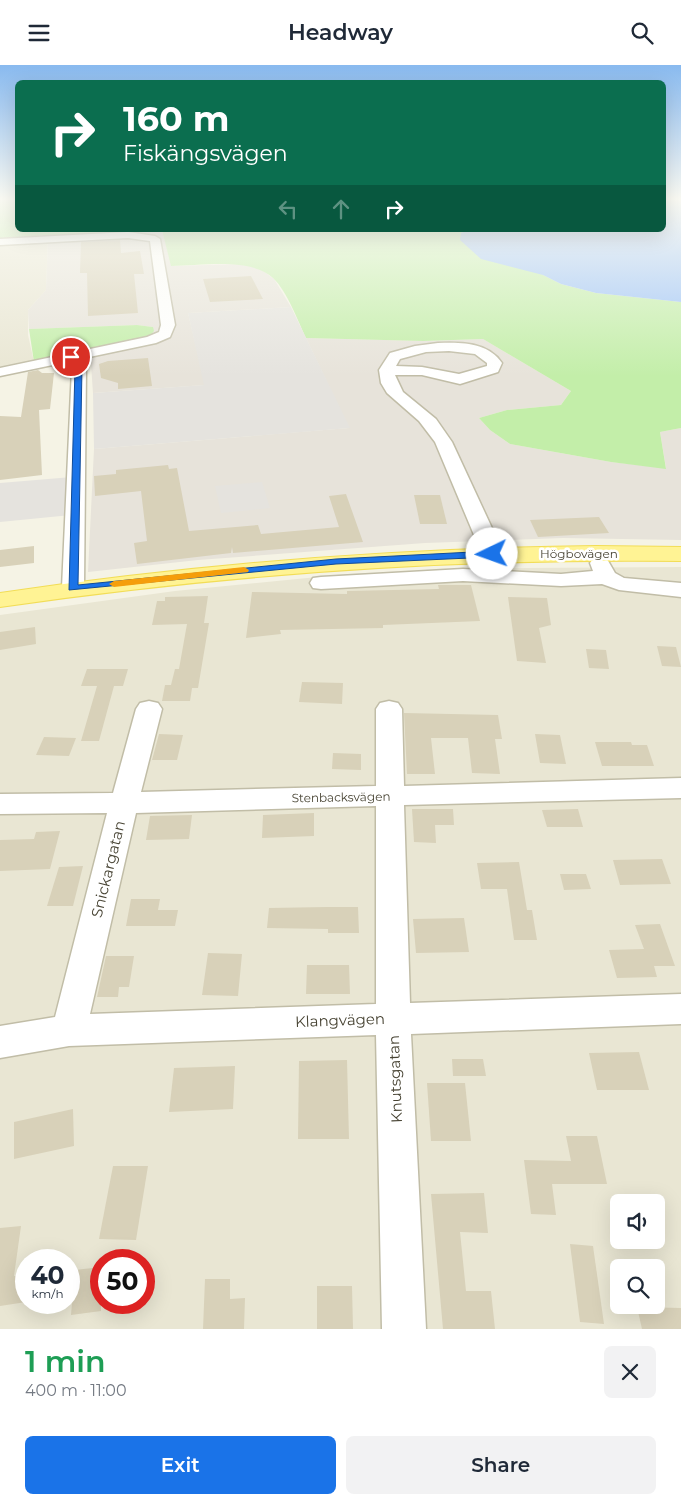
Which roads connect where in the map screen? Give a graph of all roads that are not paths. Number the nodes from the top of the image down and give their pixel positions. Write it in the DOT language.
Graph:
graph roads {
  1 [pos="158,258"];
  2 [pos="71,357"];
  3 [pos="386,370"];
  4 [pos="0,372"];
  5 [pos="597,553"];
  6 [pos="492,554"];
  7 [pos="681,554"];
  8 [pos="606,577"];
  9 [pos="321,583"];
  10 [pos="73,588"];
  11 [pos="681,590"];
  12 [pos="0,600"];
  13 [pos="149,709"];
  14 [pos="389,709"];
  15 [pos="681,788"];
  16 [pos="390,796"];
  17 [pos="124,803"];
  18 [pos="0,804"];
  19 [pos="681,1009"];
  20 [pos="393,1018"];
  21 [pos="69,1030"];
  22 [pos="0,1042"];
  23 [pos="404,1329"];
  1 -- 2 [label="street"];
  2 -- 4 [label="street"];
  2 -- 10 [label="street"];
  3 -- 3 [label="street"];
  3 -- 6 [label="street"];
  5 -- 6 [label="main road, Högbovägen"];
  5 -- 7 [label="main road, Högbovägen"];
  5 -- 8 [label="street"];
  6 -- 10 [label="main road, Högbovägen"];
  8 -- 9 [label="street"];
  8 -- 11 [label="street"];
  10 -- 12 [label="main road, Högbovägen"];
  13 -- 17 [label="street, Snickargatan"];
  14 -- 16 [label="street, Knutsgatan"];
  15 -- 16 [label="street, Stenbacksvägen"];
  16 -- 17 [label="street, Stenbacksvägen"];
  16 -- 20 [label="street, Knutsgatan"];
  17 -- 18 [label="street, Stenbacksvägen"];
  17 -- 21 [label="street, Snickargatan"];
  19 -- 20 [label="street, Klangvägen"];
  20 -- 21 [label="street, Klangvägen"];
  20 -- 23 [label="street, Knutsgatan"];
  21 -- 22 [label="street, Klangvägen"];
}
